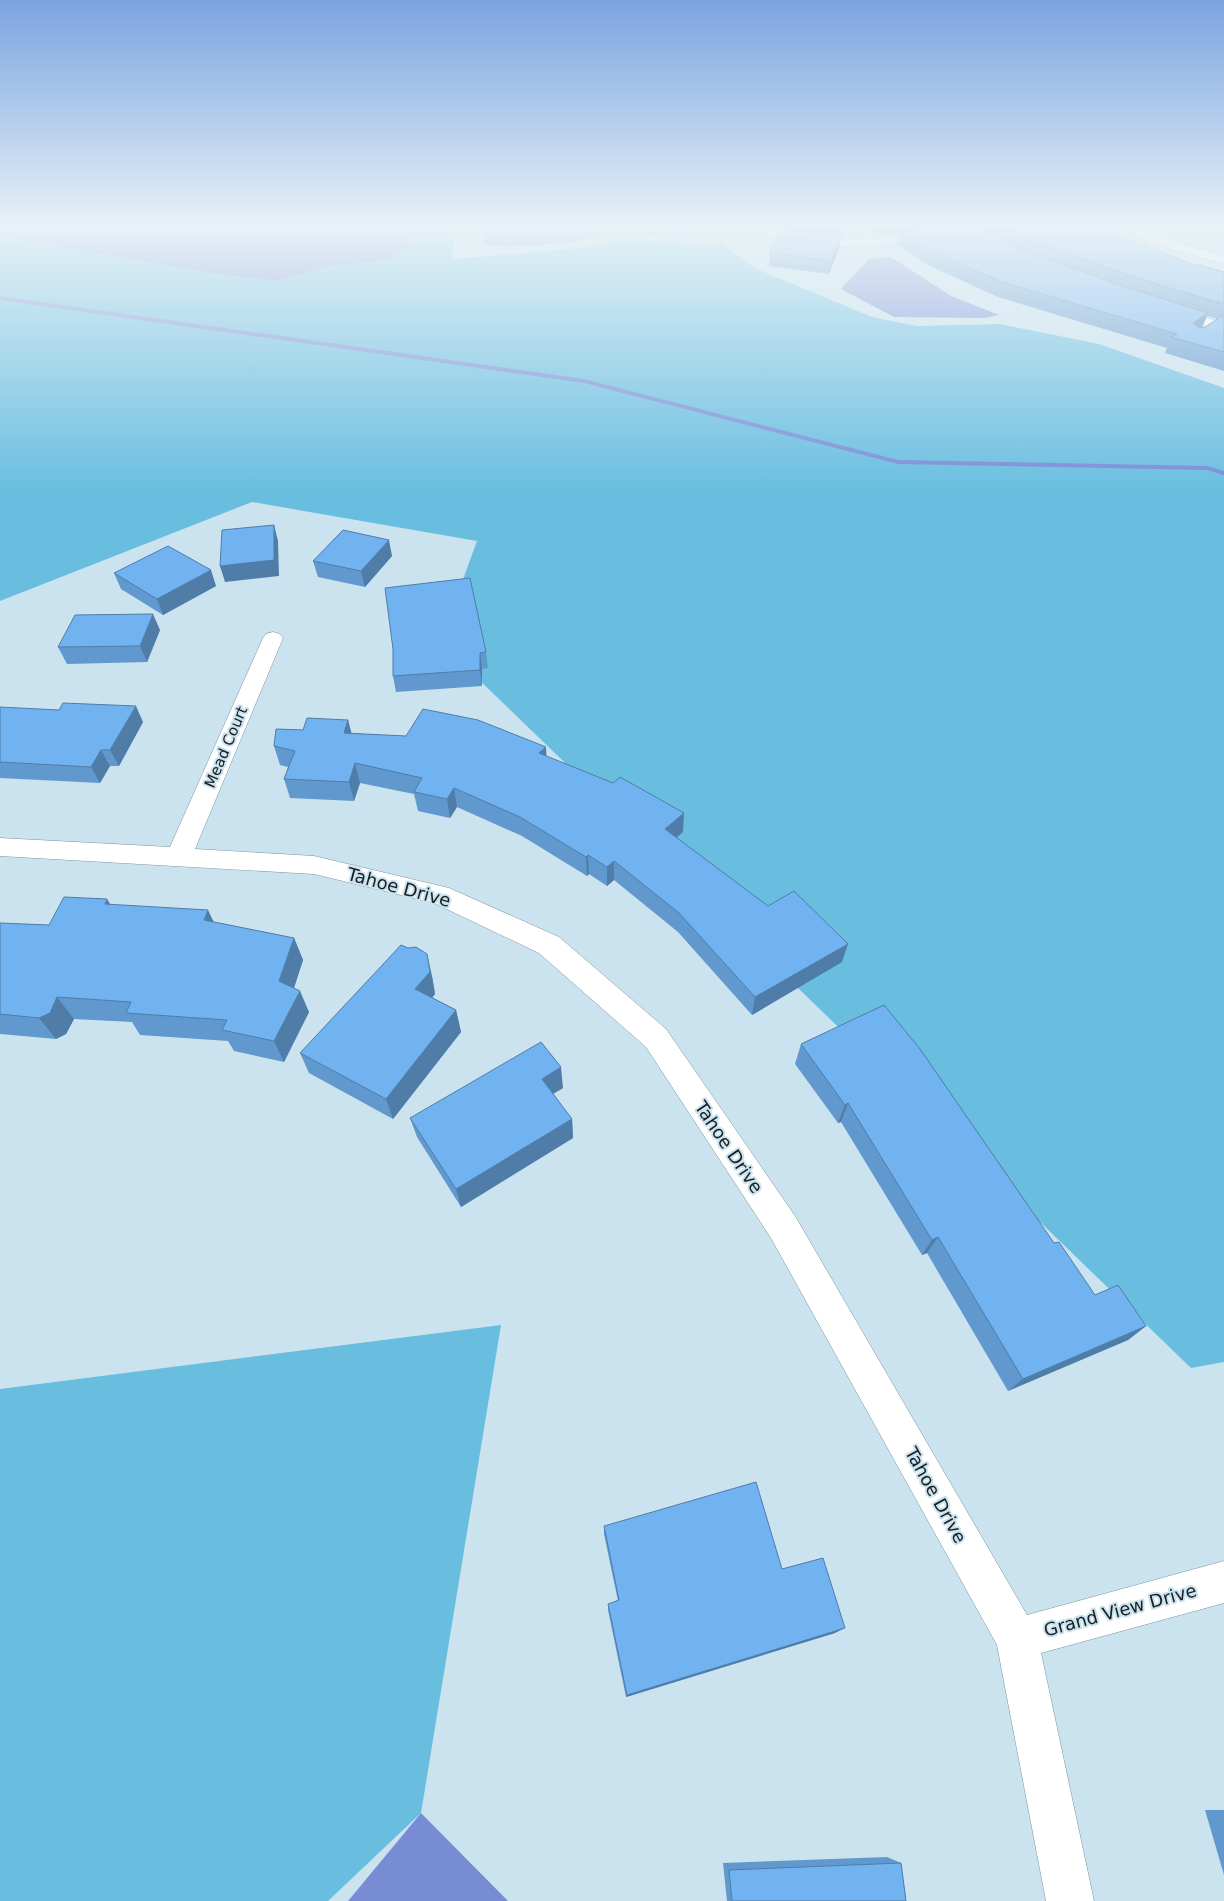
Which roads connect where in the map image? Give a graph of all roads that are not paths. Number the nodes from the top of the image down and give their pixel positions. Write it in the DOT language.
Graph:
graph roads {
  1 [pos="1181,315"];
  2 [pos="1224,328"];
  3 [pos="273,638"];
  4 [pos="0,847"];
  5 [pos="180,856"];
  6 [pos="1224,1582"];
  7 [pos="1017,1638"];
  8 [pos="1070,1901"];
  1 -- 2 [label="street"];
  3 -- 5 [label="street, Mead Court"];
  4 -- 5 [label="street, Tahoe Drive"];
  5 -- 7 [label="street, Tahoe Drive"];
  6 -- 7 [label="street, Grand View Drive"];
  7 -- 8 [label="street, Tahoe Drive"];
}
